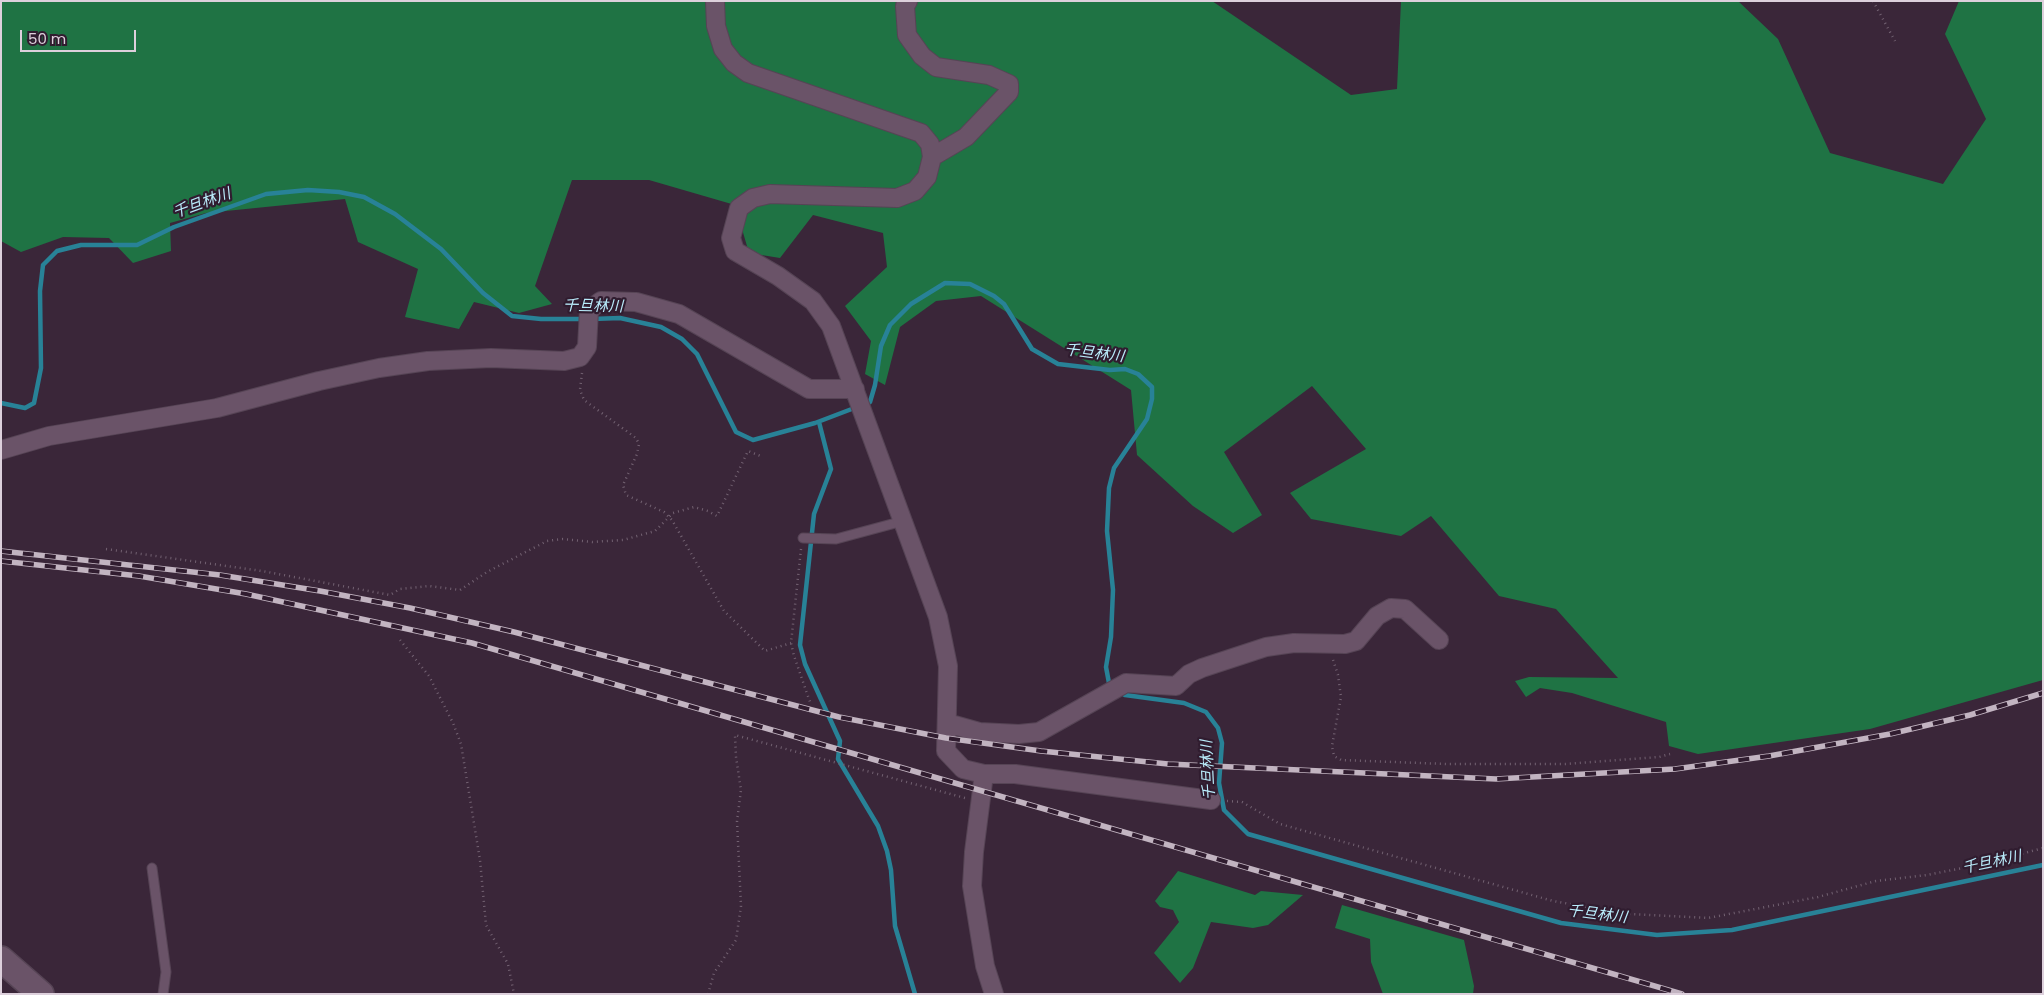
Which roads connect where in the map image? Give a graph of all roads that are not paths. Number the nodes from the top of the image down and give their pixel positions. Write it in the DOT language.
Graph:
graph roads {
  1 [pos="715,1"];
  2 [pos="908,1"];
  3 [pos="932,157"];
  4 [pos="856,392"];
  5 [pos="1,450"];
  6 [pos="903,521"];
  7 [pos="802,538"];
  8 [pos="1439,640"];
  9 [pos="947,723"];
  10 [pos="984,774"];
  11 [pos="1210,800"];
  12 [pos="152,868"];
  13 [pos="1,959"];
  14 [pos="41,994"];
  15 [pos="163,994"];
  16 [pos="994,994"];
  1 -- 3 [label="street"];
  2 -- 3 [label="street"];
  3 -- 4 [label="street"];
  4 -- 5 [label="street"];
  4 -- 6 [label="street"];
  6 -- 7 [label="lane"];
  6 -- 9 [label="street"];
  8 -- 9 [label="street"];
  9 -- 10 [label="street"];
  10 -- 11 [label="street"];
  10 -- 16 [label="street"];
  12 -- 15 [label="lane"];
  13 -- 14 [label="street"];
}
